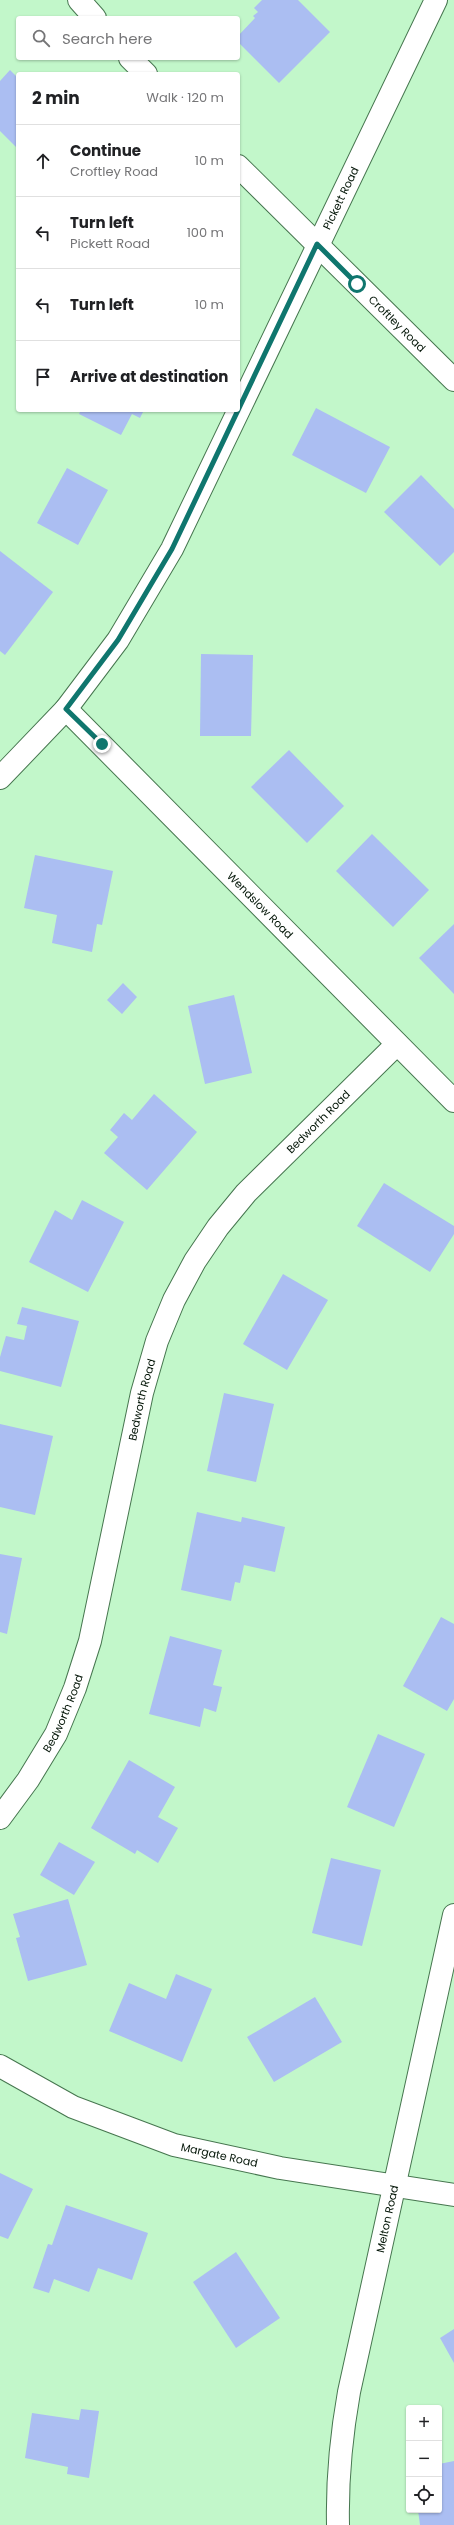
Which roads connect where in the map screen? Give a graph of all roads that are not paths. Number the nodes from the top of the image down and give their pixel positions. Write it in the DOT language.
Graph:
graph roads {
  1 [pos="79,0"];
  2 [pos="436,0"];
  3 [pos="93,16"];
  4 [pos="132,60"];
  5 [pos="144,72"];
  6 [pos="240,168"];
  7 [pos="317,244"];
  8 [pos="454,380"];
  9 [pos="240,406"];
  10 [pos="237,412"];
  11 [pos="66,709"];
  12 [pos="0,778"];
  13 [pos="397,1044"];
  14 [pos="454,1101"];
  15 [pos="0,1818"];
  16 [pos="454,1915"];
  17 [pos="0,2066"];
  18 [pos="394,2185"];
  19 [pos="454,2195"];
  20 [pos="338,2525"];
  1 -- 3 [label="street"];
  2 -- 7 [label="street, Pickett Road"];
  4 -- 5 [label="street"];
  6 -- 7 [label="street, Croftley Road"];
  7 -- 8 [label="street, Croftley Road"];
  7 -- 9 [label="street, Pickett Road"];
  10 -- 11 [label="street, Pickett Road"];
  11 -- 12 [label="street, Pickett Road"];
  11 -- 13 [label="street, Wendslow Road"];
  13 -- 14 [label="street, Wendslow Road"];
  13 -- 15 [label="street, Bedworth Road"];
  16 -- 18 [label="street, Melton Road"];
  17 -- 18 [label="street, Margate Road"];
  18 -- 19 [label="street, Margate Road"];
  18 -- 20 [label="street, Melton Road"];
}
